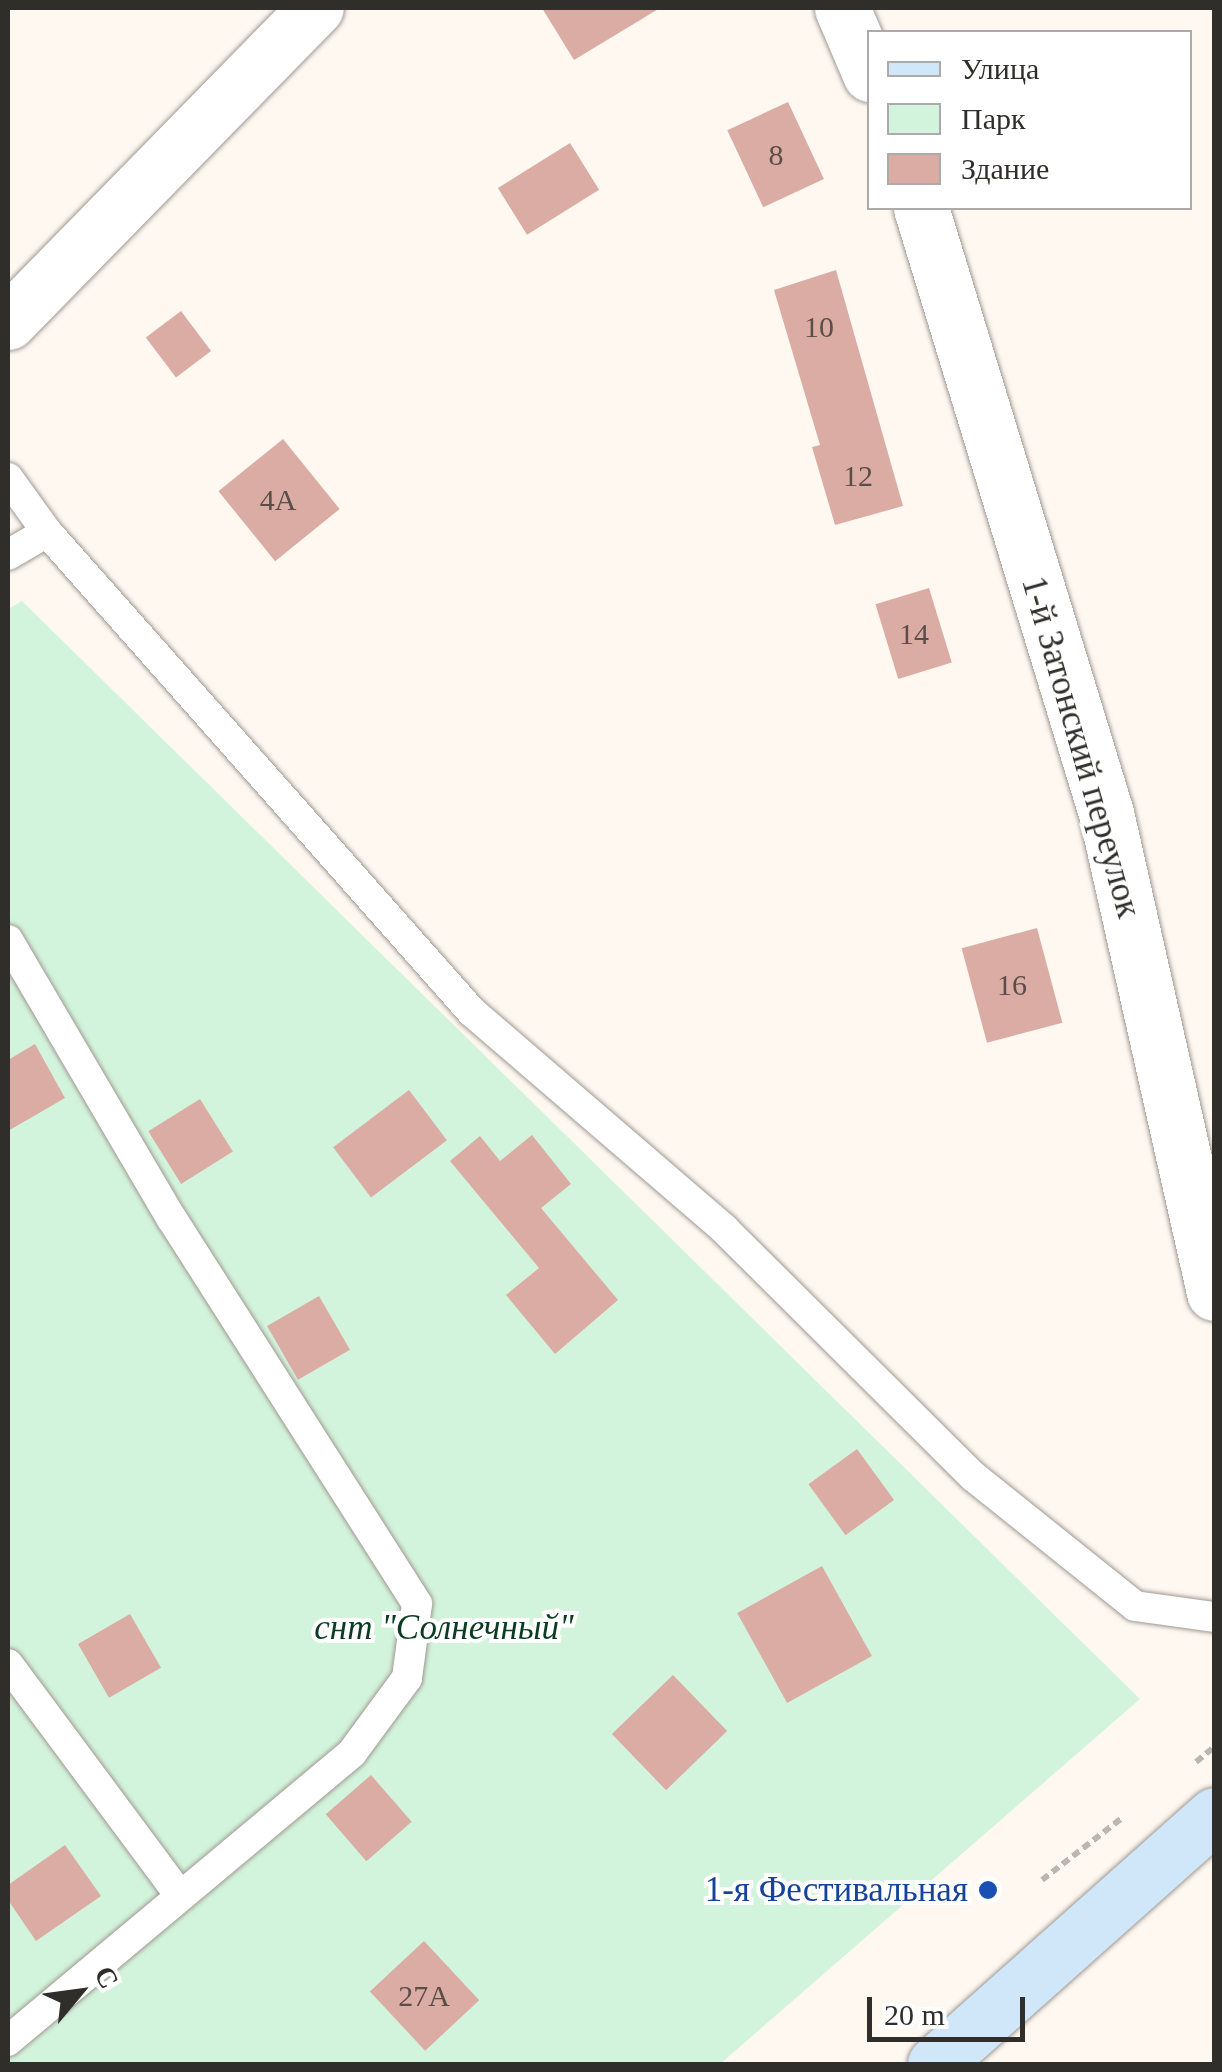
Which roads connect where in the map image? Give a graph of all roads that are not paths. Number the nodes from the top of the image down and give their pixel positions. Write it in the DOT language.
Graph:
graph roads {
  1 [pos="316,8"];
  2 [pos="842,8"];
  3 [pos="867,67"];
  4 [pos="922,210"];
  5 [pos="8,322"];
  6 [pos="8,478"];
  7 [pos="47,532"];
  8 [pos="8,555"];
  9 [pos="8,940"];
  10 [pos="1214,1293"];
  11 [pos="1214,1617"];
  12 [pos="8,1664"];
  13 [pos="1214,1815"];
  14 [pos="179,1894"];
  15 [pos="8,2041"];
  16 [pos="935,2064"];
  1 -- 5 [label="street"];
  2 -- 3 [label="street"];
  4 -- 10 [label="street, 1-й Затонский переулок"];
  6 -- 7 [label="lane"];
  7 -- 8 [label="lane"];
  7 -- 11 [label="lane"];
  9 -- 14 [label="lane"];
  12 -- 14 [label="lane"];
  13 -- 16 [label="main road"];
  14 -- 15 [label="lane"];
}
